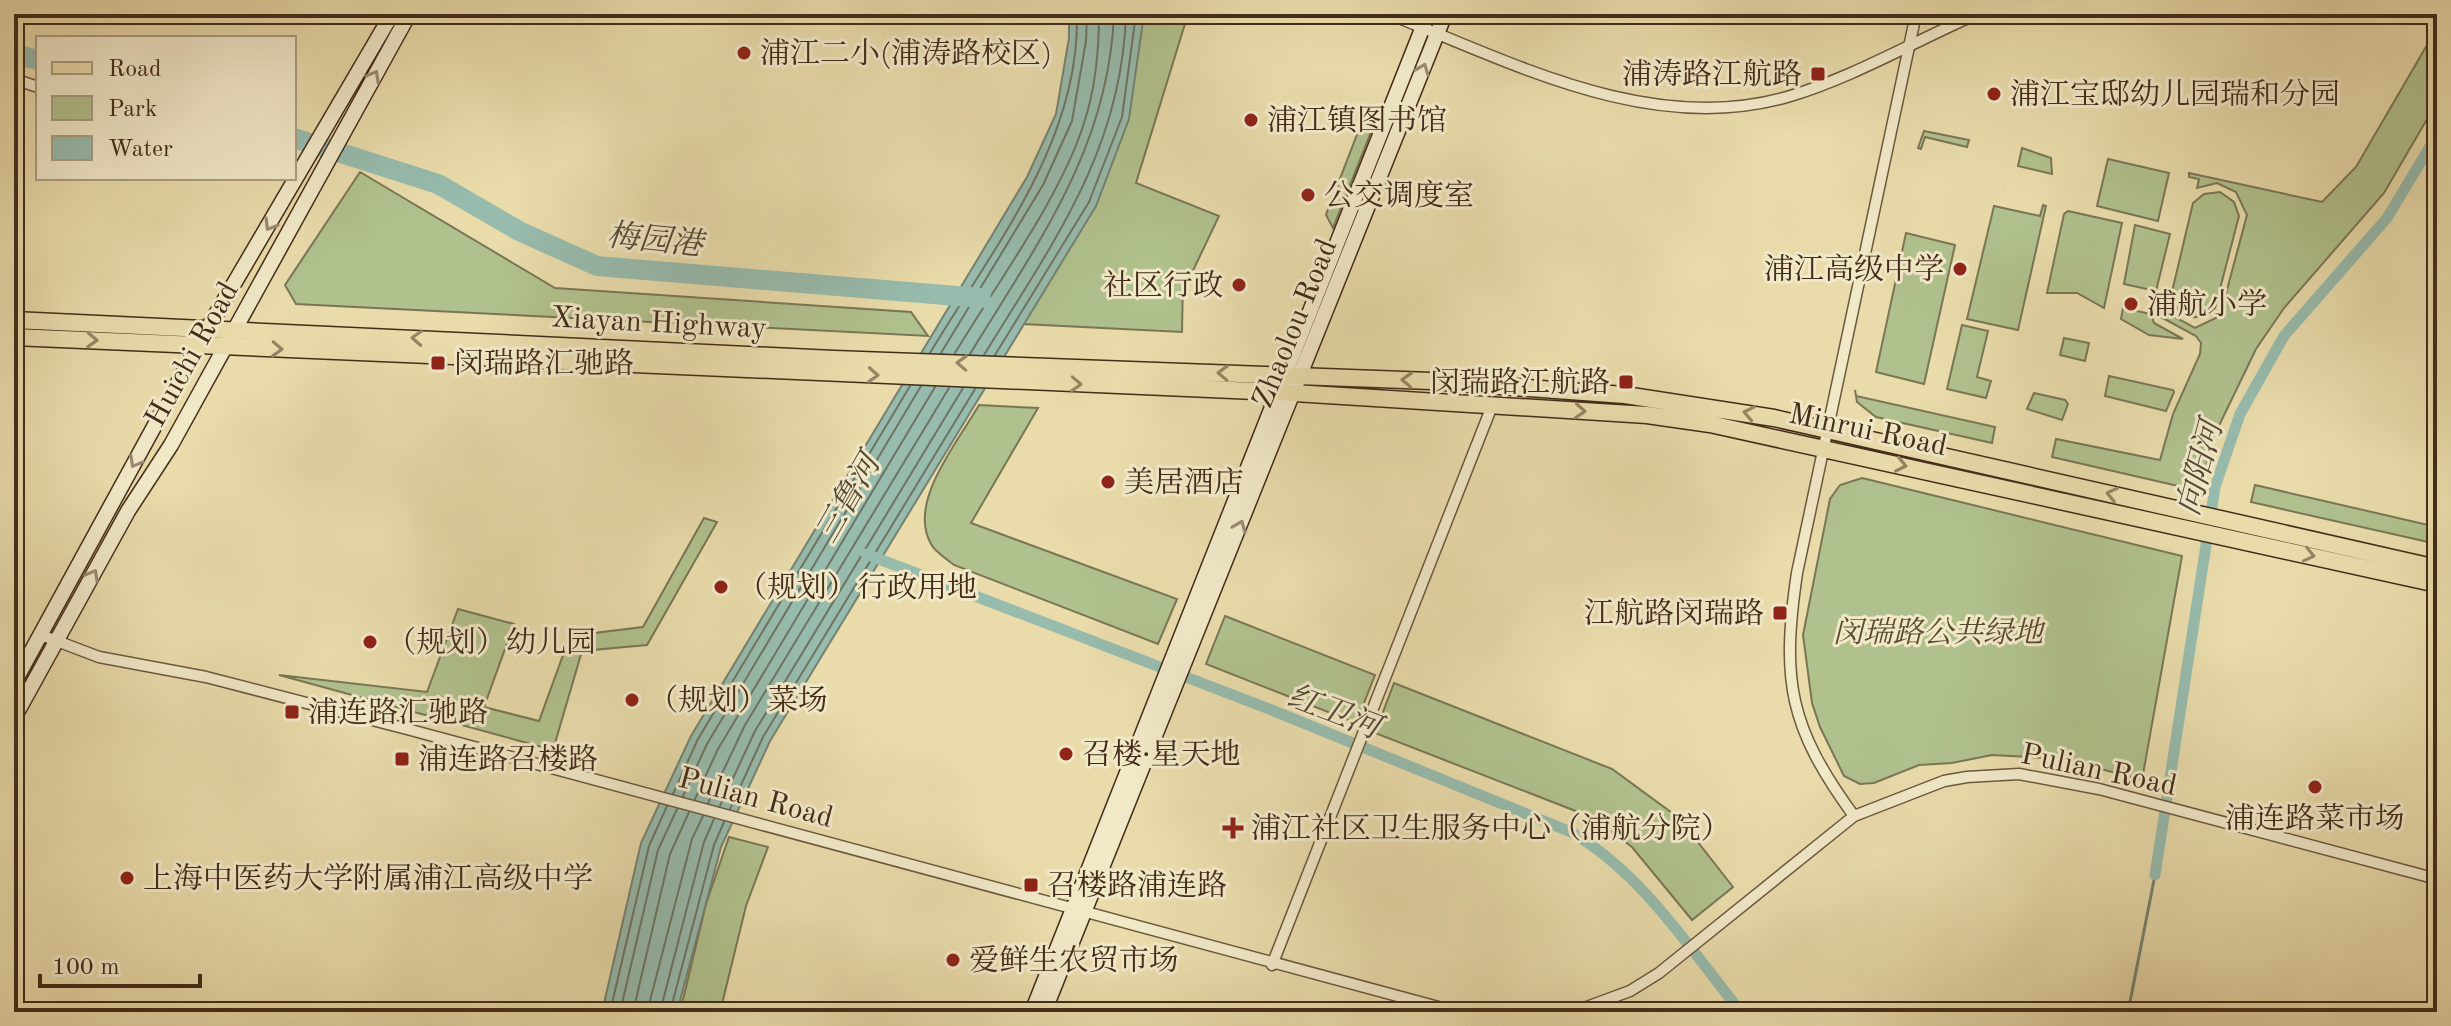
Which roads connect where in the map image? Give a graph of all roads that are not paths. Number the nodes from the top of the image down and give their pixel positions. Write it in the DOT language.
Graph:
graph roads {
  1 [pos="392,14"];
  2 [pos="409,14"];
  3 [pos="1389,14"];
  4 [pos="1445,14"];
  5 [pos="1916,14"];
  6 [pos="1977,14"];
  7 [pos="1425,21"];
  8 [pos="1438,33"];
  9 [pos="1909,45"];
  10 [pos="14,79"];
  11 [pos="36,86"];
  12 [pos="296,180"];
  13 [pos="296,180"];
  14 [pos="14,320"];
  15 [pos="208,328"];
  16 [pos="235,330"];
  17 [pos="14,337"];
  18 [pos="200,344"];
  19 [pos="225,347"];
  20 [pos="910,369"];
  21 [pos="1293,376"];
  22 [pos="1286,393"];
  23 [pos="1492,406"];
  24 [pos="1827,430"];
  25 [pos="1825,448"];
  26 [pos="2187,519"];
  27 [pos="2233,530"];
  28 [pos="2437,568"];
  29 [pos="2437,584"];
  30 [pos="41,635"];
  31 [pos="56,643"];
  32 [pos="14,683"];
  33 [pos="14,718"];
  34 [pos="1854,816"];
  35 [pos="2437,879"];
  36 [pos="1077,911"];
  37 [pos="1272,965"];
  38 [pos="1032,1012"];
  39 [pos="1044,1012"];
  40 [pos="1457,1012"];
  41 [pos="1573,1012"];
  1 -- 12 [label="street, Huichi Road, one-way"];
  16 -- 2 [label="street, Huichi Road, one-way"];
  3 -- 7 [label="street"];
  4 -- 8 [label="street, Zhaolou Road"];
  5 -- 9 [label="street"];
  6 -- 9 [label="street"];
  7 -- 8 [label="street"];
  7 -- 21 [label="street, Zhaolou Road"];
  8 -- 9 [label="street"];
  21 -- 8 [label="street, Zhaolou Road, one-way"];
  9 -- 24 [label="street"];
  10 -- 11 [label="street"];
  13 -- 15 [label="street, Huichi Road, one-way"];
  14 -- 15 [label="main road, Xiayan Highway"];
  15 -- 16 [label="main road, Xiayan Highway"];
  15 -- 18 [label="street, Huichi Road"];
  16 -- 19 [label="street, Huichi Road"];
  20 -- 16 [label="main road, Xiayan Highway, one-way"];
  17 -- 18 [label="main road, Xiayan Highway, one-way"];
  18 -- 19 [label="main road, Xiayan Highway"];
  18 -- 30 [label="street, Huichi Road, one-way"];
  19 -- 20 [label="main road, Xiayan Highway, one-way"];
  31 -- 19 [label="street, Huichi Road, one-way"];
  21 -- 20 [label="main road, Xiayan Highway, one-way"];
  20 -- 22 [label="main road, Xiayan Highway, one-way"];
  21 -- 22 [label="street, Zhaolou Road"];
  24 -- 21 [label="main road, Minrui Road, one-way"];
  22 -- 23 [label="main road, Minrui Road"];
  22 -- 36 [label="street, Zhaolou Road"];
  23 -- 25 [label="main road, Minrui Road, one-way"];
  23 -- 37 [label="street"];
  24 -- 25 [label="street"];
  26 -- 24 [label="main road, Minrui Road, one-way"];
  25 -- 26 [label="main road, Minrui Road, one-way"];
  25 -- 34 [label="street"];
  26 -- 27 [label="main road, Minrui Road"];
  27 -- 28 [label="main road, Minrui Road"];
  27 -- 29 [label="main road, Minrui Road, one-way"];
  30 -- 31 [label="street, Pulian Road"];
  30 -- 32 [label="street, Huichi Road"];
  31 -- 33 [label="street, Huichi Road"];
  31 -- 36 [label="street, Pulian Road"];
  34 -- 35 [label="street, Pulian Road"];
  34 -- 41 [label="street, Pulian Road"];
  36 -- 37 [label="street, Pulian Road"];
  36 -- 38 [label="street"];
  36 -- 39 [label="street"];
  37 -- 40 [label="street, Pulian Road"];
}
